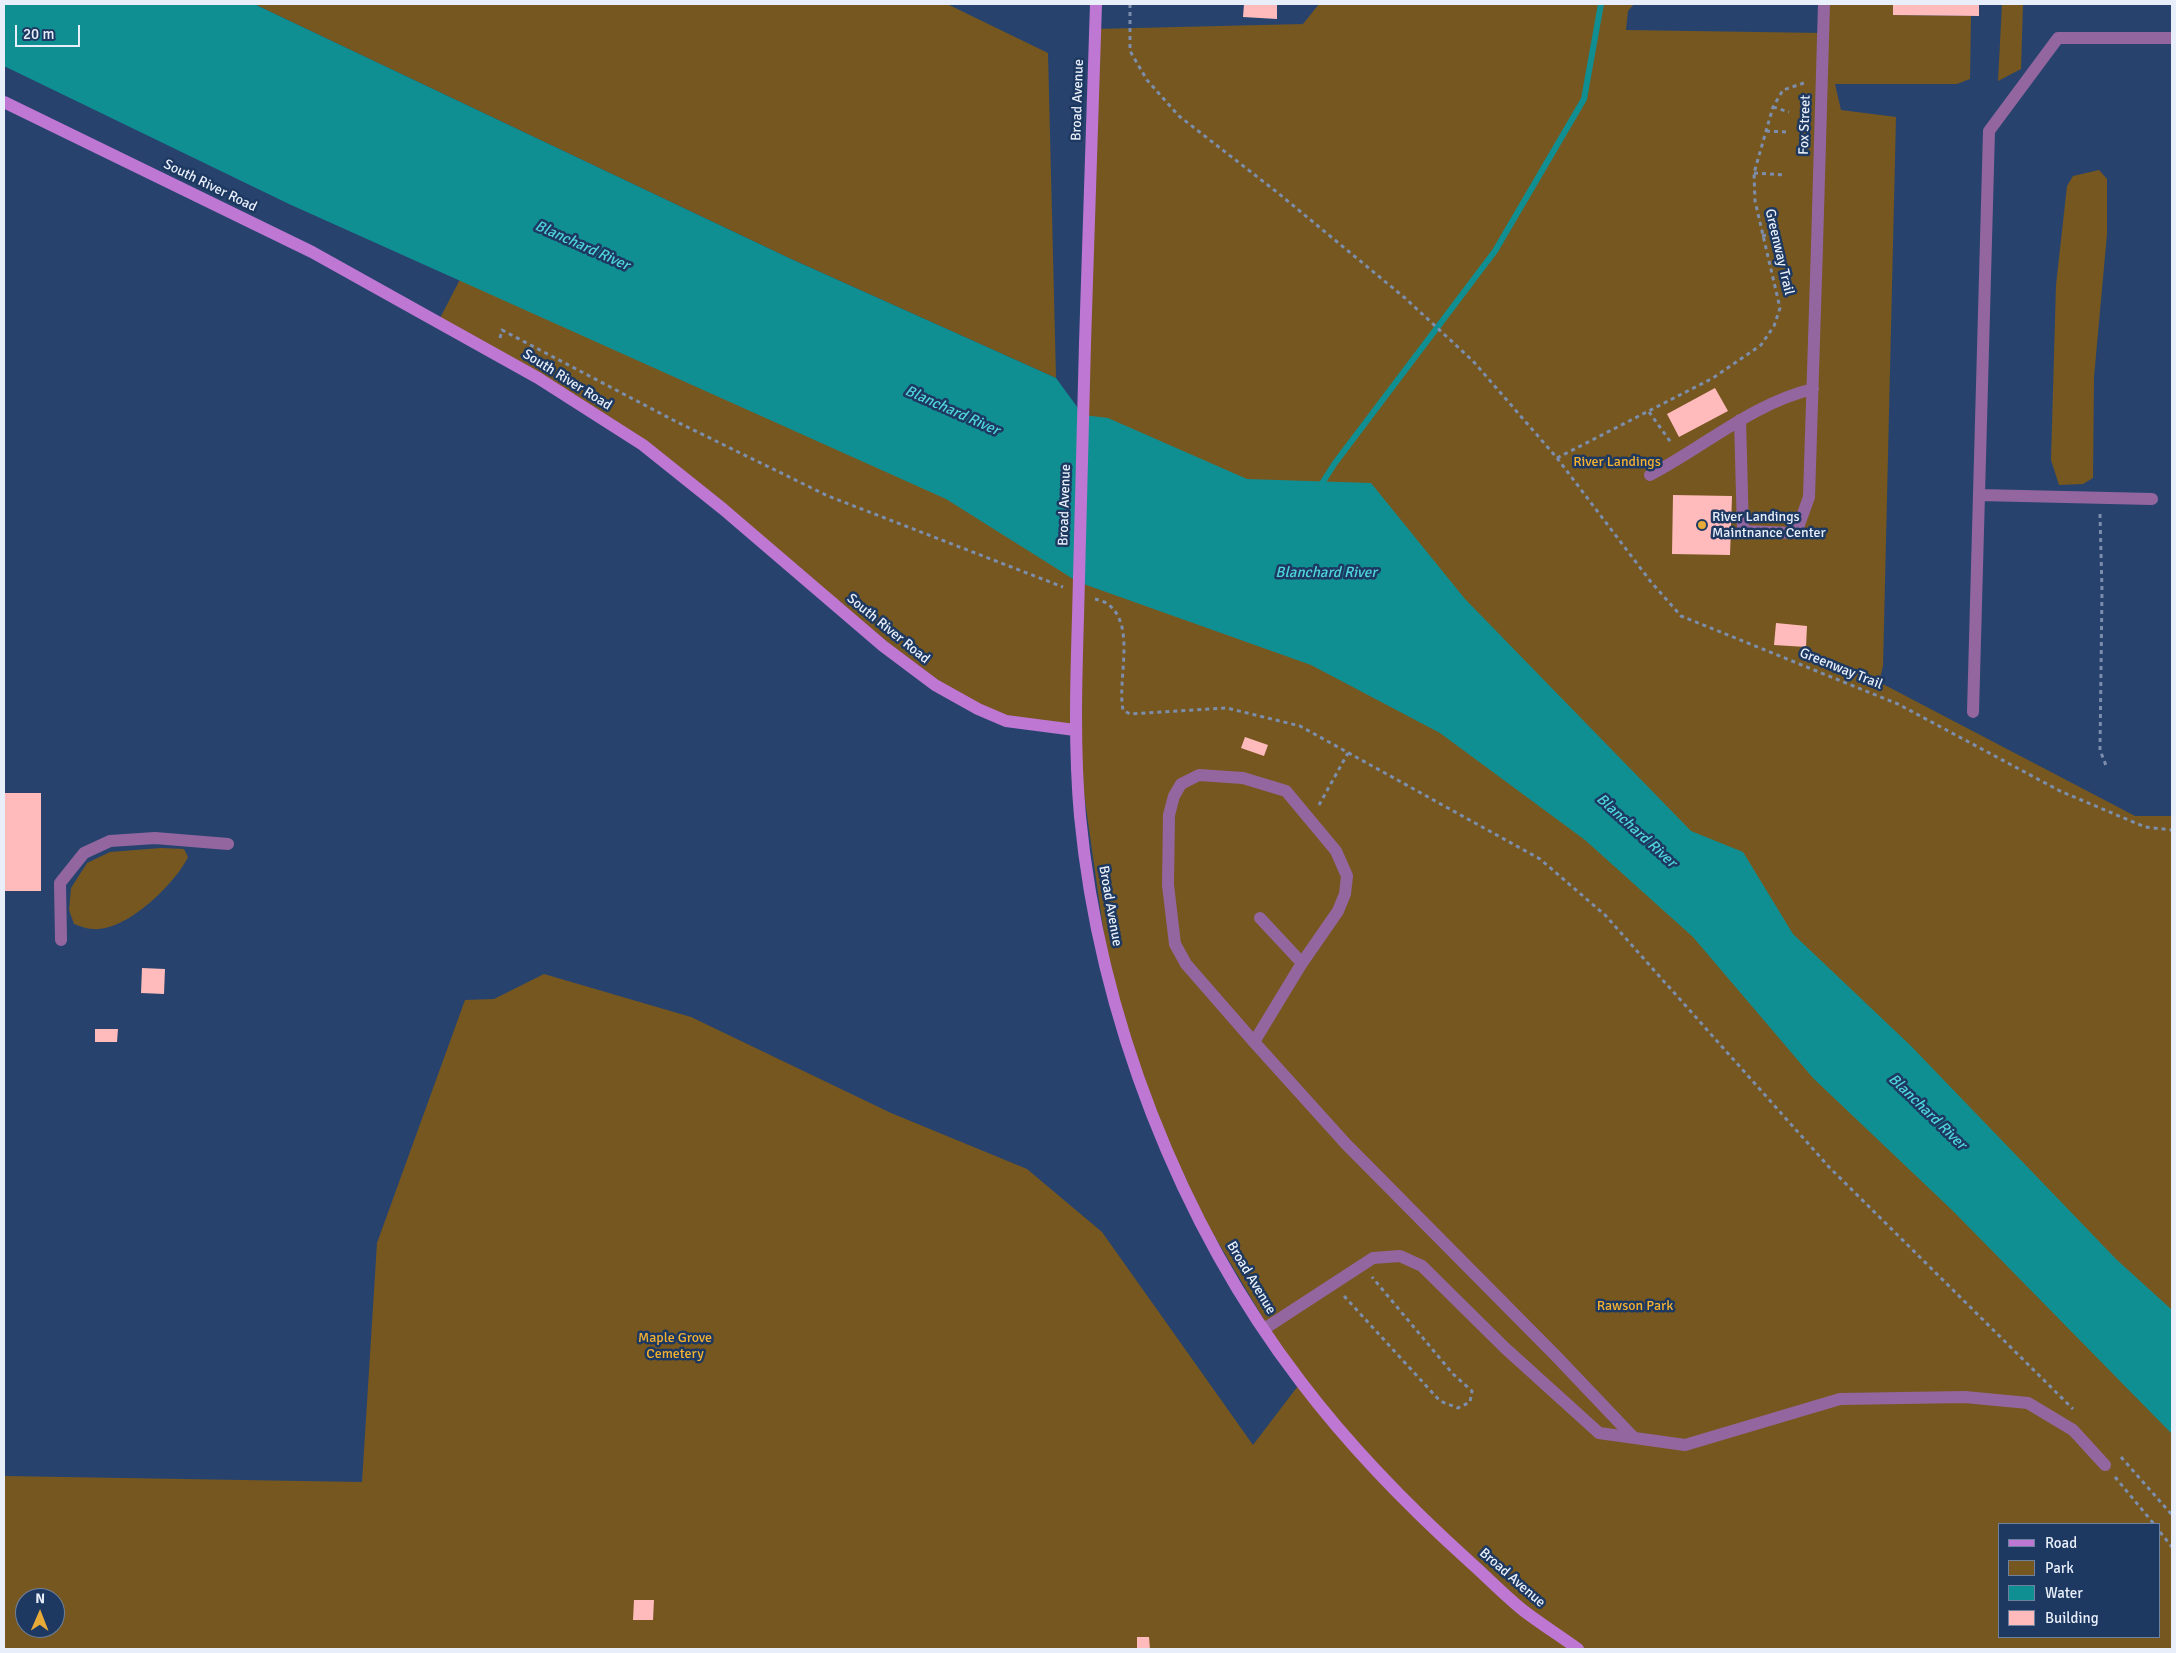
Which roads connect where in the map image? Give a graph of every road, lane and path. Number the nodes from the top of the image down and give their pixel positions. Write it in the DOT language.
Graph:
graph roads {
  1 [pos="1096,4"];
  2 [pos="1130,4"];
  3 [pos="1824,4"];
  4 [pos="2172,38"];
  5 [pos="1822,81"];
  6 [pos="4,102"];
  7 [pos="1773,107"];
  8 [pos="1789,112"];
  9 [pos="1766,131"];
  10 [pos="1787,132"];
  11 [pos="1754,174"];
  12 [pos="1784,175"];
  13 [pos="1779,232"];
  14 [pos="1762,236"];
  15 [pos="494,354"];
  16 [pos="1813,389"];
  17 [pos="1648,412"];
  18 [pos="1740,420"];
  19 [pos="1557,458"];
  20 [pos="1682,458"];
  21 [pos="1650,475"];
  22 [pos="1979,495"];
  23 [pos="2100,498"];
  24 [pos="2152,499"];
  25 [pos="1066,588"];
  26 [pos="1092,598"];
  27 [pos="1973,712"];
  28 [pos="1075,730"];
  29 [pos="1348,753"];
  30 [pos="2107,768"];
  31 [pos="1328,787"];
  32 [pos="2172,830"];
  33 [pos="228,844"];
  34 [pos="1260,918"];
  35 [pos="60,940"];
  36 [pos="1302,963"];
  37 [pos="1254,1042"];
  38 [pos="1362,1266"];
  39 [pos="1333,1284"];
  40 [pos="1264,1329"];
  41 [pos="2077,1413"];
  42 [pos="1634,1438"];
  43 [pos="2119,1455"];
  44 [pos="2105,1465"];
  45 [pos="2172,1515"];
  46 [pos="2153,1523"];
  47 [pos="2161,1533"];
  48 [pos="2172,1547"];
  49 [pos="1578,1649"];
  1 -- 28 [label="main road, Broad Avenue, bridge"];
  2 -- 19 [label="path, Greenway Trail"];
  3 -- 5 [label="street, Fox Street"];
  4 -- 22 [label="street"];
  5 -- 7 [label="path, Greenway Trail"];
  5 -- 16 [label="street, Fox Street"];
  6 -- 15 [label="main road, South River Road"];
  7 -- 8 [label="path"];
  7 -- 9 [label="path, Greenway Trail"];
  9 -- 10 [label="path"];
  9 -- 11 [label="path, Greenway Trail"];
  11 -- 12 [label="path"];
  11 -- 14 [label="path, Greenway Trail"];
  13 -- 14 [label="path"];
  14 -- 17 [label="path, Greenway Trail"];
  15 -- 25 [label="path"];
  15 -- 28 [label="main road, South River Road"];
  16 -- 18 [label="street"];
  16 -- 18 [label="street, Fox Street"];
  17 -- 19 [label="path, Greenway Trail"];
  17 -- 20 [label="path"];
  18 -- 20 [label="street"];
  19 -- 32 [label="path, Greenway Trail"];
  20 -- 21 [label="street"];
  22 -- 23 [label="street"];
  22 -- 27 [label="street"];
  23 -- 24 [label="street"];
  23 -- 30 [label="path"];
  26 -- 29 [label="path"];
  28 -- 40 [label="main road, Broad Avenue"];
  29 -- 31 [label="path"];
  29 -- 41 [label="path"];
  33 -- 35 [label="street"];
  34 -- 36 [label="street"];
  36 -- 37 [label="street"];
  36 -- 37 [label="street"];
  37 -- 42 [label="street"];
  38 -- 39 [label="street"];
  38 -- 39 [label="path"];
  38 -- 42 [label="street"];
  39 -- 40 [label="street"];
  40 -- 49 [label="main road, Broad Avenue"];
  42 -- 44 [label="street"];
  43 -- 45 [label="path"];
  44 -- 46 [label="path"];
  47 -- 48 [label="path"];
}
